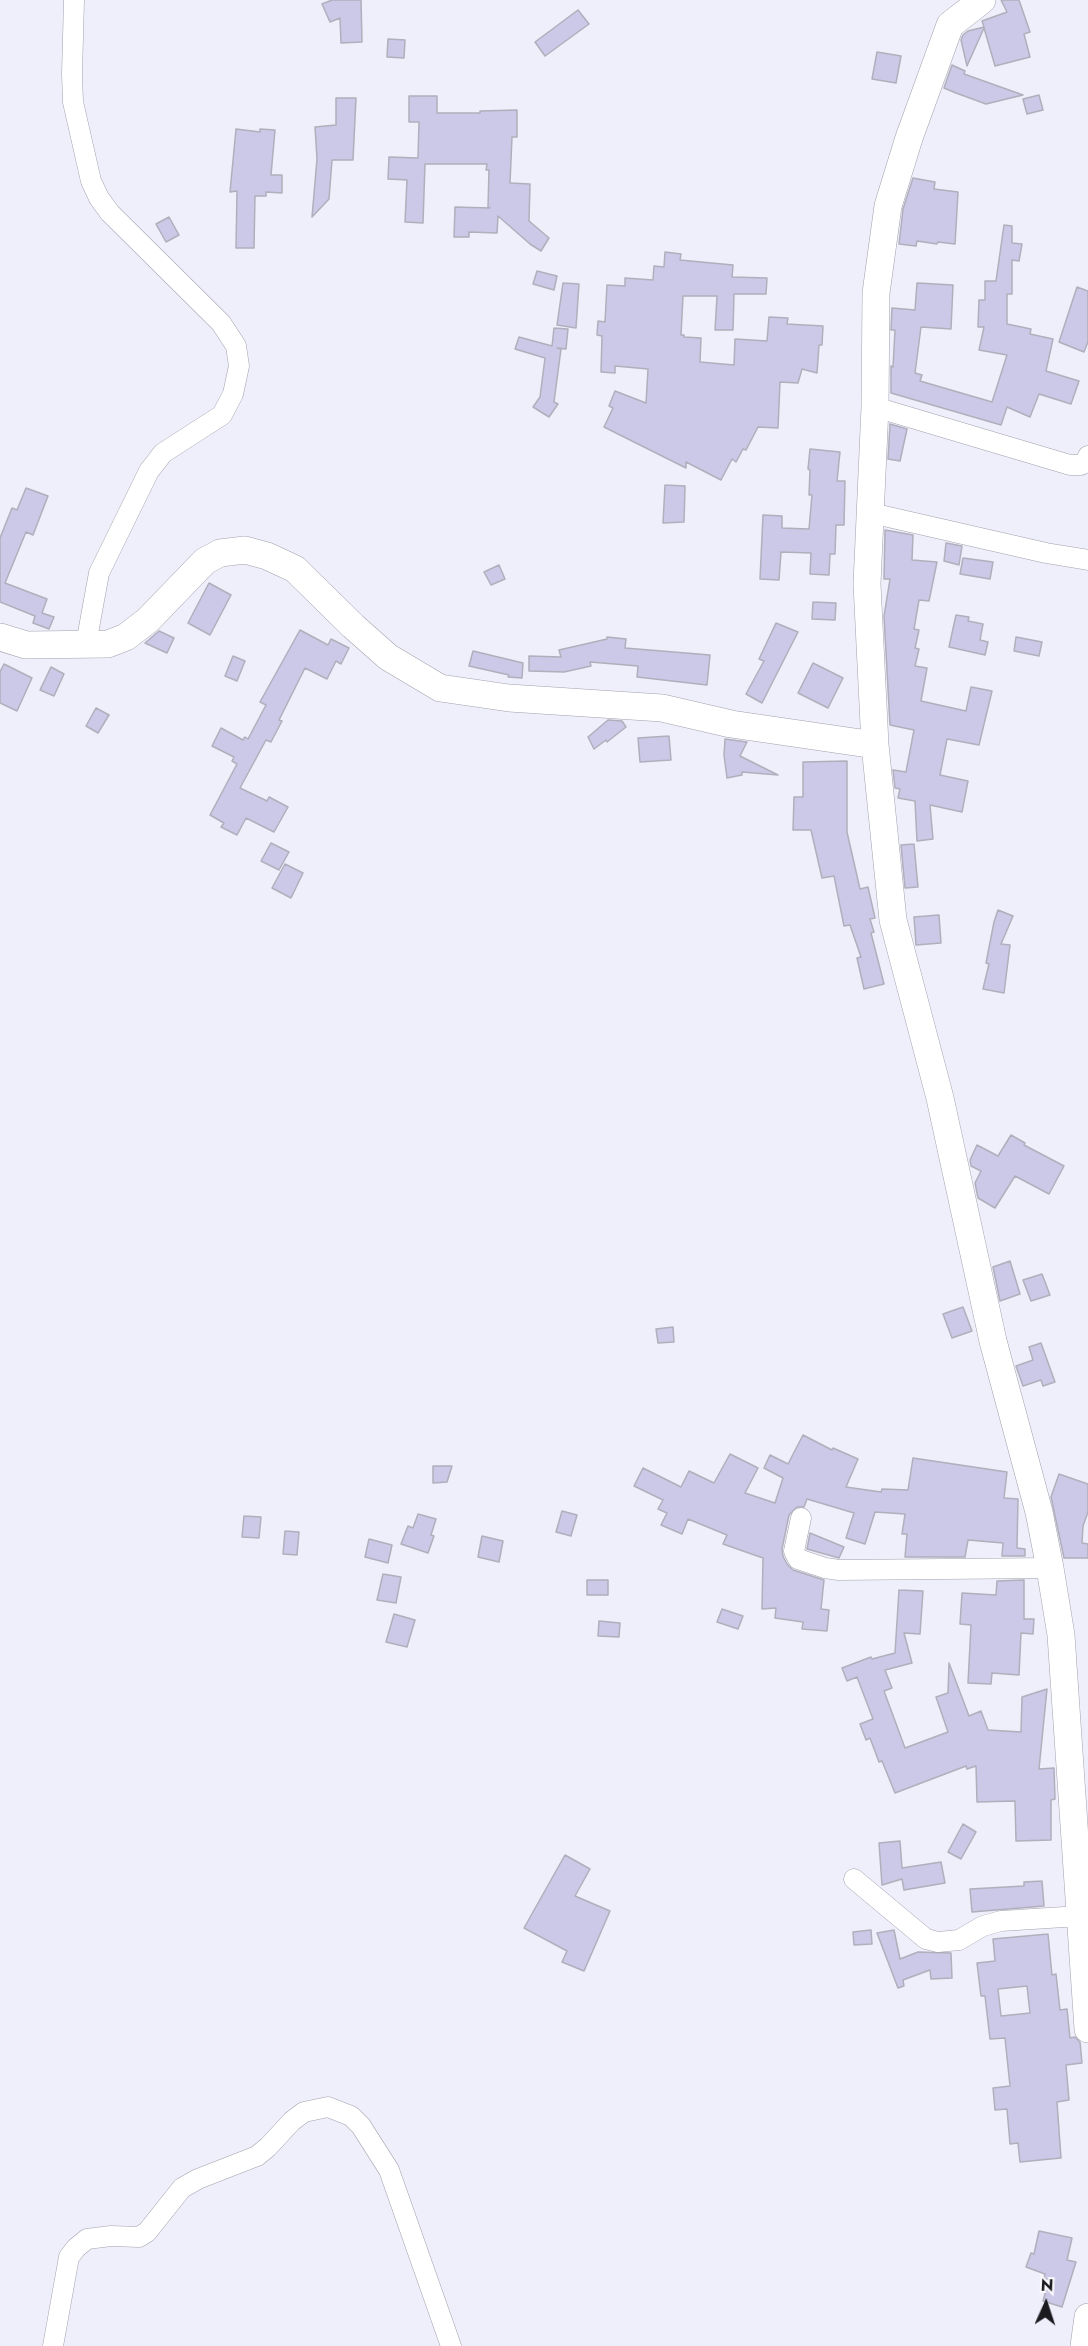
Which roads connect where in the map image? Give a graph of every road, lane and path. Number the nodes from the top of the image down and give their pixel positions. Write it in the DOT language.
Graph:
graph roads {
  1 [pos="74,0"];
  2 [pos="982,0"];
  3 [pos="875,408"];
  4 [pos="1088,456"];
  5 [pos="871,513"];
  6 [pos="1088,560"];
  7 [pos="0,637"];
  8 [pos="86,644"];
  9 [pos="875,745"];
  10 [pos="801,1518"];
  11 [pos="1050,1568"];
  12 [pos="854,1879"];
  13 [pos="1080,1916"];
  14 [pos="1088,2030"];
  15 [pos="1088,2317"];
  16 [pos="52,2346"];
  17 [pos="451,2346"];
  18 [pos="1084,2346"];
  1 -- 8 [label="street"];
  2 -- 3 [label="street"];
  3 -- 4 [label="street"];
  3 -- 5 [label="street"];
  5 -- 6 [label="street"];
  5 -- 9 [label="street"];
  7 -- 8 [label="street"];
  8 -- 9 [label="street"];
  9 -- 11 [label="street"];
  10 -- 11 [label="street"];
  11 -- 13 [label="street"];
  12 -- 13 [label="street"];
  13 -- 14 [label="street"];
  15 -- 18 [label="street"];
  16 -- 17 [label="street"];
}
